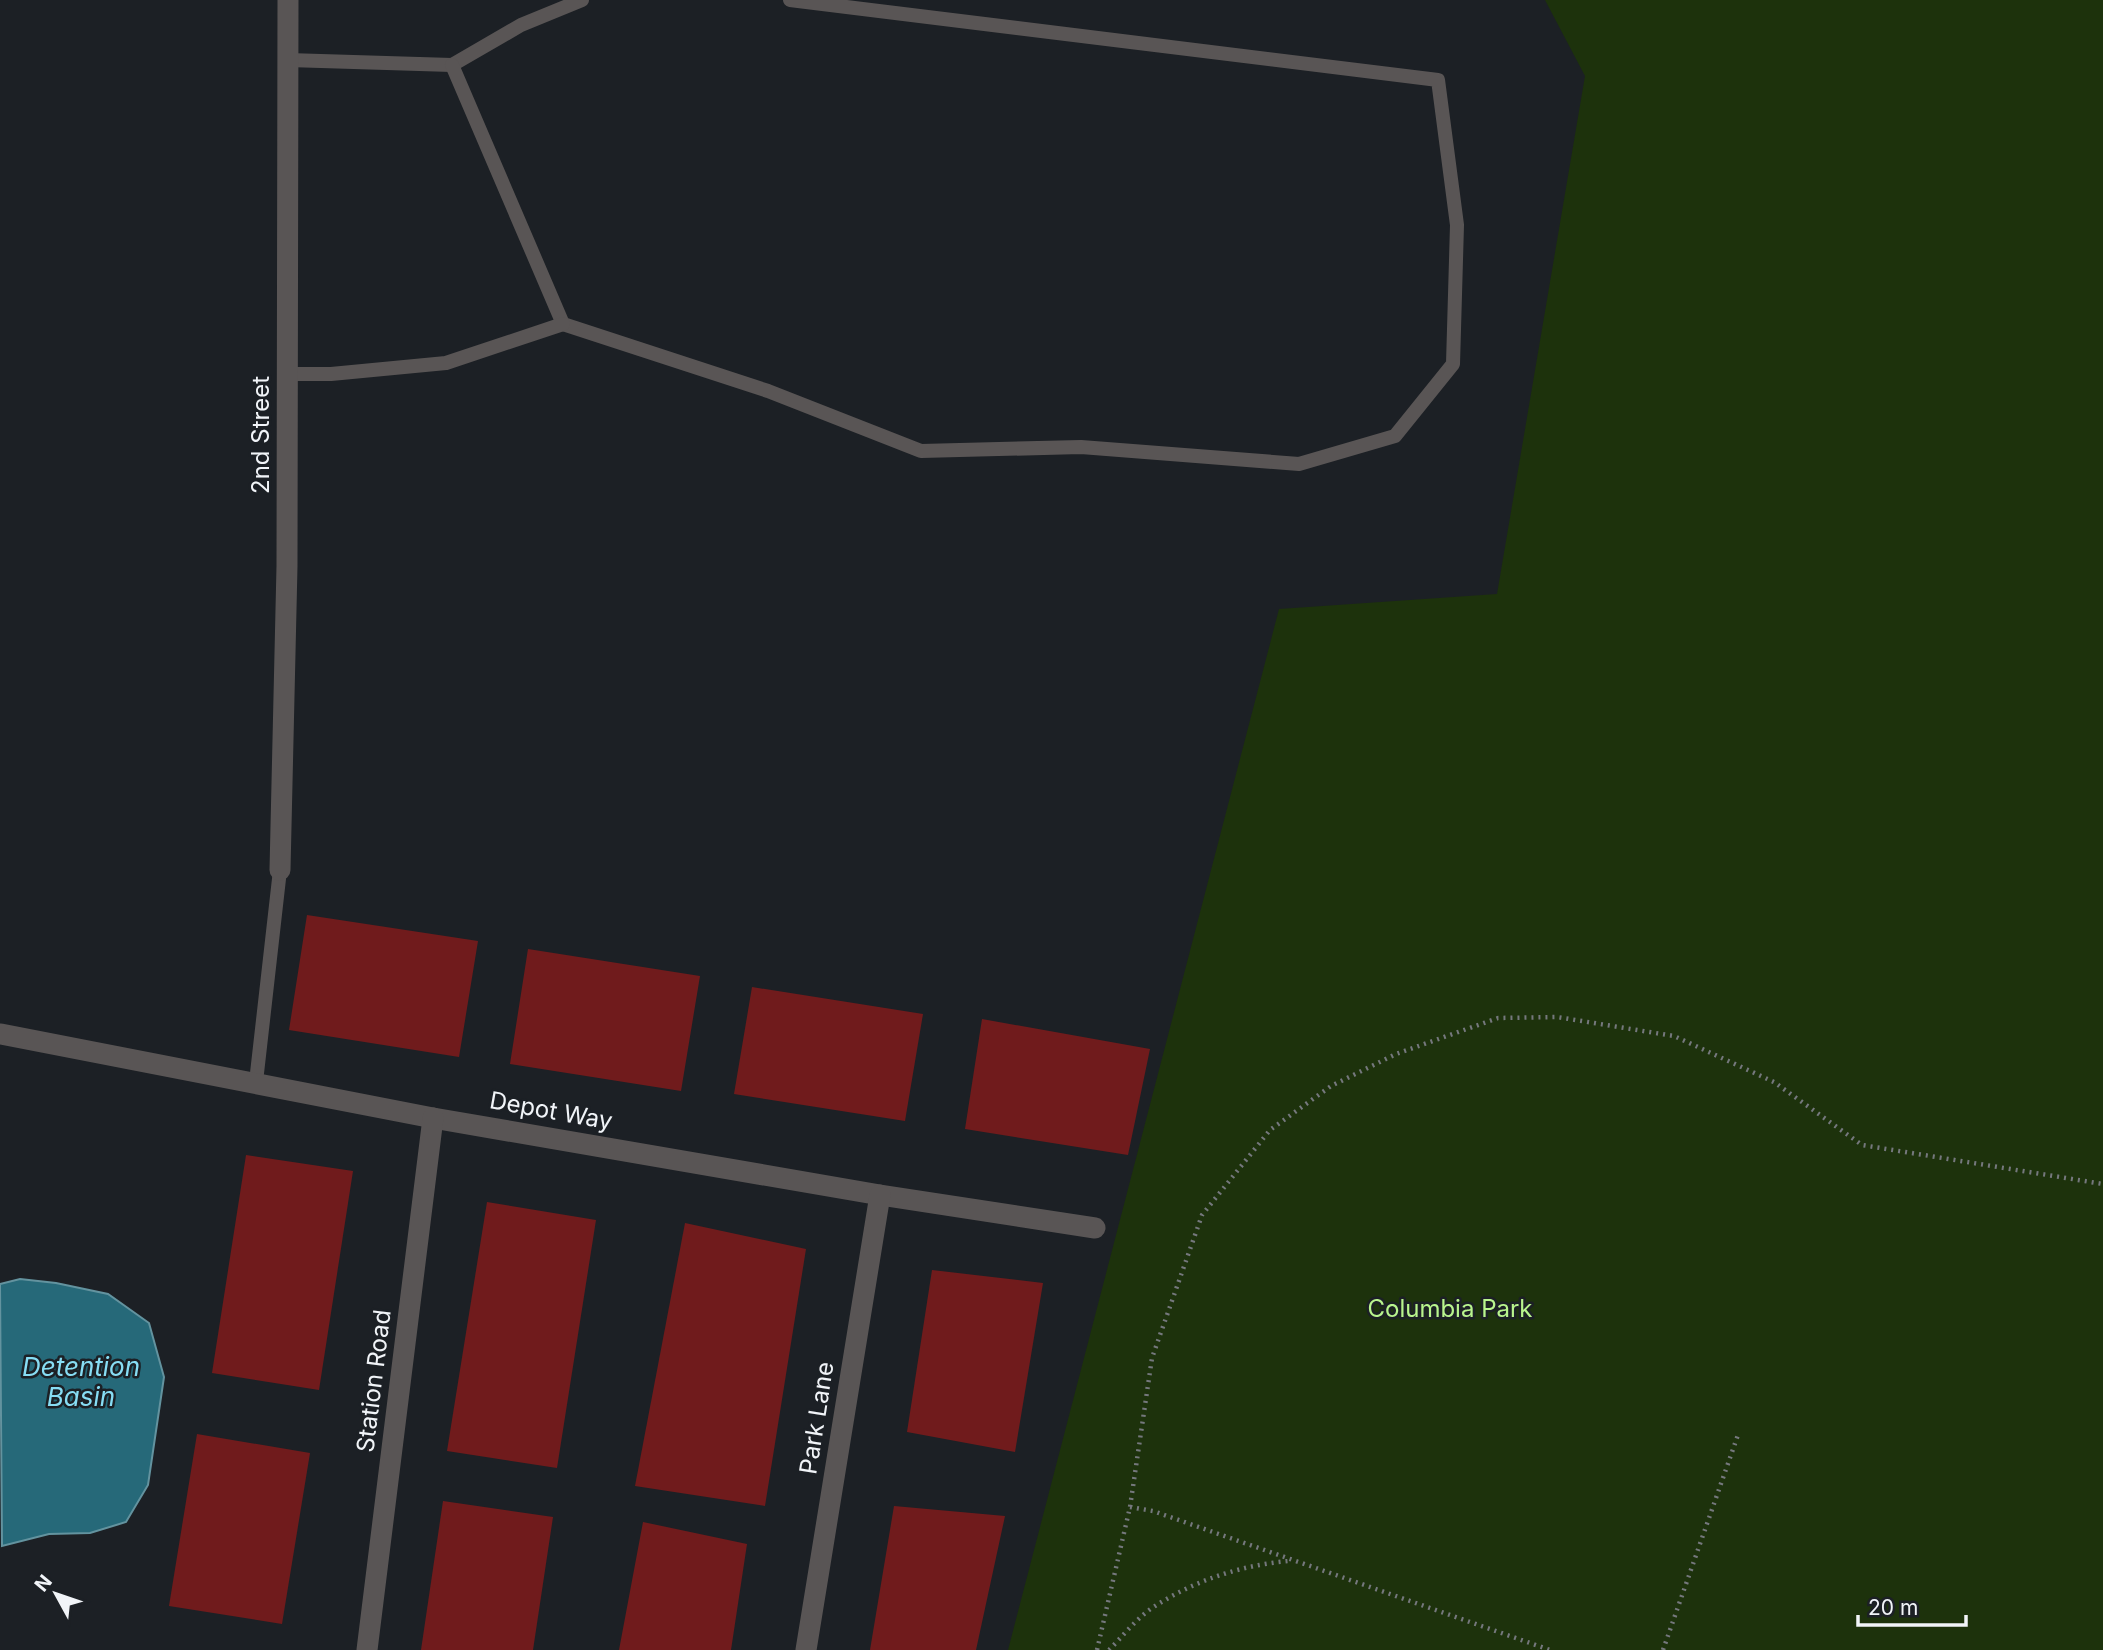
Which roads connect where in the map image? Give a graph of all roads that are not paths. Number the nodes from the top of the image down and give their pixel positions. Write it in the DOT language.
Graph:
graph roads {
  1 [pos="288,0"];
  2 [pos="582,0"];
  3 [pos="790,0"];
  4 [pos="288,60"];
  5 [pos="452,65"];
  6 [pos="563,324"];
  7 [pos="288,374"];
  8 [pos="280,870"];
  9 [pos="1,1034"];
  10 [pos="256,1082"];
  11 [pos="433,1118"];
  12 [pos="880,1195"];
  13 [pos="1095,1228"];
  14 [pos="367,1650"];
  15 [pos="806,1650"];
  1 -- 4 [label="street, 2nd Street"];
  2 -- 5 [label="lane"];
  3 -- 6 [label="lane"];
  4 -- 5 [label="lane"];
  4 -- 7 [label="street, 2nd Street"];
  5 -- 6 [label="lane"];
  6 -- 7 [label="lane"];
  7 -- 8 [label="street, 2nd Street"];
  8 -- 10 [label="lane"];
  9 -- 10 [label="street, Depot Way"];
  10 -- 11 [label="street, Depot Way"];
  11 -- 12 [label="street, Depot Way"];
  11 -- 14 [label="street, Station Road"];
  12 -- 13 [label="street, Depot Way"];
  12 -- 15 [label="street, Park Lane"];
}
